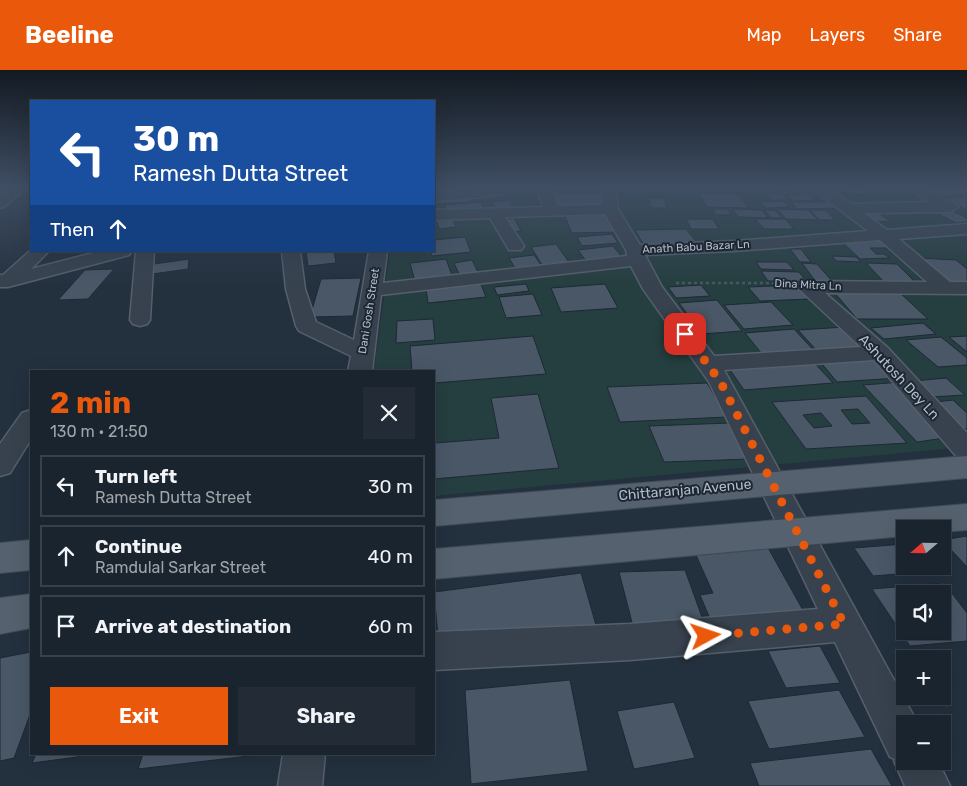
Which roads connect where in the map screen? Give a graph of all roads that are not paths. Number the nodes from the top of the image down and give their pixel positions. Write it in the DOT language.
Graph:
graph roads {
  1 [pos="499,220"];
  2 [pos="621,220"];
  3 [pos="862,220"];
  4 [pos="967,228"];
  5 [pos="885,236"];
  6 [pos="515,246"];
  7 [pos="39,252"];
  8 [pos="119,252"];
  9 [pos="145,252"];
  10 [pos="291,252"];
  11 [pos="378,252"];
  12 [pos="636,255"];
  13 [pos="3,284"];
  14 [pos="807,287"];
  15 [pos="945,288"];
  16 [pos="967,288"];
  17 [pos="372,290"];
  18 [pos="140,320"];
  19 [pos="880,353"];
  20 [pos="361,362"];
  21 [pos="706,364"];
  22 [pos="30,420"];
  23 [pos="967,450"];
  24 [pos="0,465"];
  25 [pos="967,467"];
  26 [pos="774,482"];
  27 [pos="435,513"];
  28 [pos="967,517"];
  29 [pos="799,533"];
  30 [pos="30,555"];
  31 [pos="0,558"];
  32 [pos="435,564"];
  33 [pos="30,612"];
  34 [pos="0,616"];
  35 [pos="844,624"];
  36 [pos="435,651"];
  37 [pos="896,725"];
  38 [pos="304,755"];
  39 [pos="920,770"];
  40 [pos="300,786"];
  41 [pos="928,786"];
  1 -- 6 [label="street"];
  2 -- 12 [label="street"];
  3 -- 5 [label="street"];
  4 -- 5 [label="street, Anath Babu Bazar Ln"];
  5 -- 12 [label="street, Anath Babu Bazar Ln"];
  5 -- 15 [label="street"];
  7 -- 13 [label="street"];
  8 -- 13 [label="street"];
  9 -- 18 [label="street"];
  10 -- 20 [label="street"];
  11 -- 17 [label="street, Dani Gosh Street"];
  12 -- 17 [label="street, Anath Babu Bazar Ln"];
  12 -- 21 [label="street"];
  14 -- 15 [label="street, Dina Mitra Ln"];
  14 -- 19 [label="street, Ashutosh Dey Ln"];
  15 -- 16 [label="street, Dina Mitra Ln"];
  17 -- 20 [label="street, Dani Gosh Street"];
  19 -- 21 [label="street"];
  19 -- 23 [label="street, Ashutosh Dey Ln"];
  21 -- 26 [label="street"];
  22 -- 24 [label="street"];
  25 -- 26 [label="main road, Chittaranjan Avenue"];
  26 -- 27 [label="main road, Chittaranjan Avenue"];
  26 -- 29 [label="street"];
  28 -- 29 [label="main road"];
  29 -- 32 [label="main road"];
  29 -- 35 [label="street"];
  30 -- 31 [label="main road"];
  33 -- 34 [label="main road"];
  35 -- 36 [label="street"];
  35 -- 37 [label="street"];
  38 -- 40 [label="street"];
  39 -- 41 [label="street"];
}
